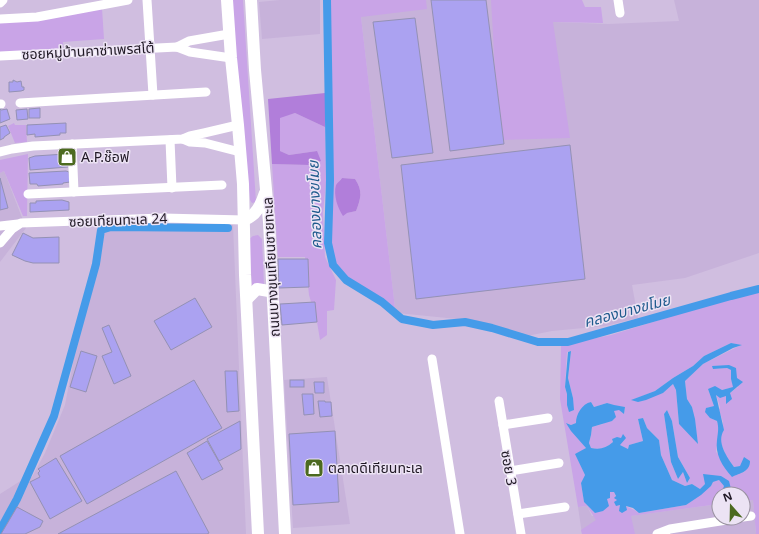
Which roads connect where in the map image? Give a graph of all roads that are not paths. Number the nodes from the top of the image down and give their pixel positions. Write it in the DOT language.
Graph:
graph roads {
  1 [pos="3,0"];
  2 [pos="128,0"];
  3 [pos="147,0"];
  4 [pos="227,0"];
  5 [pos="251,0"];
  6 [pos="618,0"];
  7 [pos="0,3"];
  8 [pos="620,13"];
  9 [pos="0,19"];
  10 [pos="229,34"];
  11 [pos="205,38"];
  12 [pos="177,47"];
  13 [pos="150,48"];
  14 [pos="206,54"];
  15 [pos="0,56"];
  16 [pos="231,58"];
  17 [pos="206,92"];
  18 [pos="153,96"];
  19 [pos="20,103"];
  20 [pos="238,125"];
  21 [pos="215,130"];
  22 [pos="182,139"];
  23 [pos="170,140"];
  24 [pos="72,144"];
  25 [pos="216,146"];
  26 [pos="0,152"];
  27 [pos="240,152"];
  28 [pos="222,185"];
  29 [pos="172,188"];
  30 [pos="266,190"];
  31 [pos="74,192"];
  32 [pos="28,194"];
  33 [pos="244,220"];
  34 [pos="21,223"];
  35 [pos="0,226"];
  36 [pos="0,244"];
  37 [pos="273,294"];
  38 [pos="247,299"];
  39 [pos="432,359"];
  40 [pos="499,401"];
  41 [pos="548,418"];
  42 [pos="503,425"];
  43 [pos="559,464"];
  44 [pos="510,471"];
  45 [pos="564,507"];
  46 [pos="518,514"];
  47 [pos="711,522"];
  48 [pos="258,534"];
  49 [pos="285,534"];
  50 [pos="460,534"];
  51 [pos="521,534"];
  52 [pos="657,534"];
  1 -- 7 [label="street"];
  2 -- 9 [label="street"];
  3 -- 13 [label="street"];
  4 -- 10 [label="main road, ถนนบางขุนเทียนชายทะเล"];
  5 -- 30 [label="main road, ถนนบางขุนเทียนชายทะเล"];
  6 -- 8 [label="street"];
  10 -- 11 [label="street, ซอยหมู่บ้านคาซ่าเพรสโต้"];
  10 -- 16 [label="main road, ถนนบางขุนเทียนชายทะเล"];
  11 -- 12 [label="street, ซอยหมู่บ้านคาซ่าเพรสโต้"];
  11 -- 14 [label="street"];
  12 -- 13 [label="street, ซอยหมู่บ้านคาซ่าเพรสโต้"];
  12 -- 14 [label="street, ซอยหมู่บ้านคาซ่าเพรสโต้"];
  13 -- 15 [label="street, ซอยหมู่บ้านคาซ่าเพรสโต้"];
  13 -- 18 [label="street"];
  14 -- 16 [label="street, ซอยหมู่บ้านคาซ่าเพรสโต้"];
  16 -- 20 [label="main road, ถนนบางขุนเทียนชายทะเล"];
  17 -- 18 [label="street"];
  18 -- 19 [label="street"];
  20 -- 21 [label="street"];
  20 -- 27 [label="main road, ถนนบางขุนเทียนชายทะเล"];
  21 -- 22 [label="street"];
  21 -- 25 [label="street"];
  22 -- 23 [label="street"];
  22 -- 25 [label="street"];
  23 -- 24 [label="street"];
  23 -- 29 [label="street"];
  24 -- 26 [label="street"];
  24 -- 31 [label="street"];
  25 -- 27 [label="street"];
  27 -- 33 [label="main road, ถนนบางขุนเทียนชายทะเล"];
  28 -- 29 [label="street"];
  29 -- 31 [label="street"];
  30 -- 33 [label="main road"];
  30 -- 37 [label="main road, ถนนบางขุนเทียนชายทะเล"];
  31 -- 32 [label="street"];
  33 -- 34 [label="street, ซอยเทียนทะเล 24"];
  33 -- 38 [label="main road, ถนนบางขุนเทียนชายทะเล"];
  34 -- 35 [label="street, ซอยเทียนทะเล 24"];
  34 -- 36 [label="street"];
  37 -- 38 [label="main road"];
  37 -- 49 [label="main road, ถนนบางขุนเทียนชายทะเล"];
  38 -- 48 [label="main road, ถนนบางขุนเทียนชายทะเล"];
  39 -- 50 [label="street"];
  40 -- 42 [label="street, ซอย 3"];
  41 -- 42 [label="street"];
  42 -- 44 [label="street, ซอย 3"];
  43 -- 44 [label="street"];
  44 -- 46 [label="street, ซอย 3"];
  45 -- 46 [label="street"];
  46 -- 51 [label="street, ซอย 3"];
  47 -- 52 [label="street"];
}
